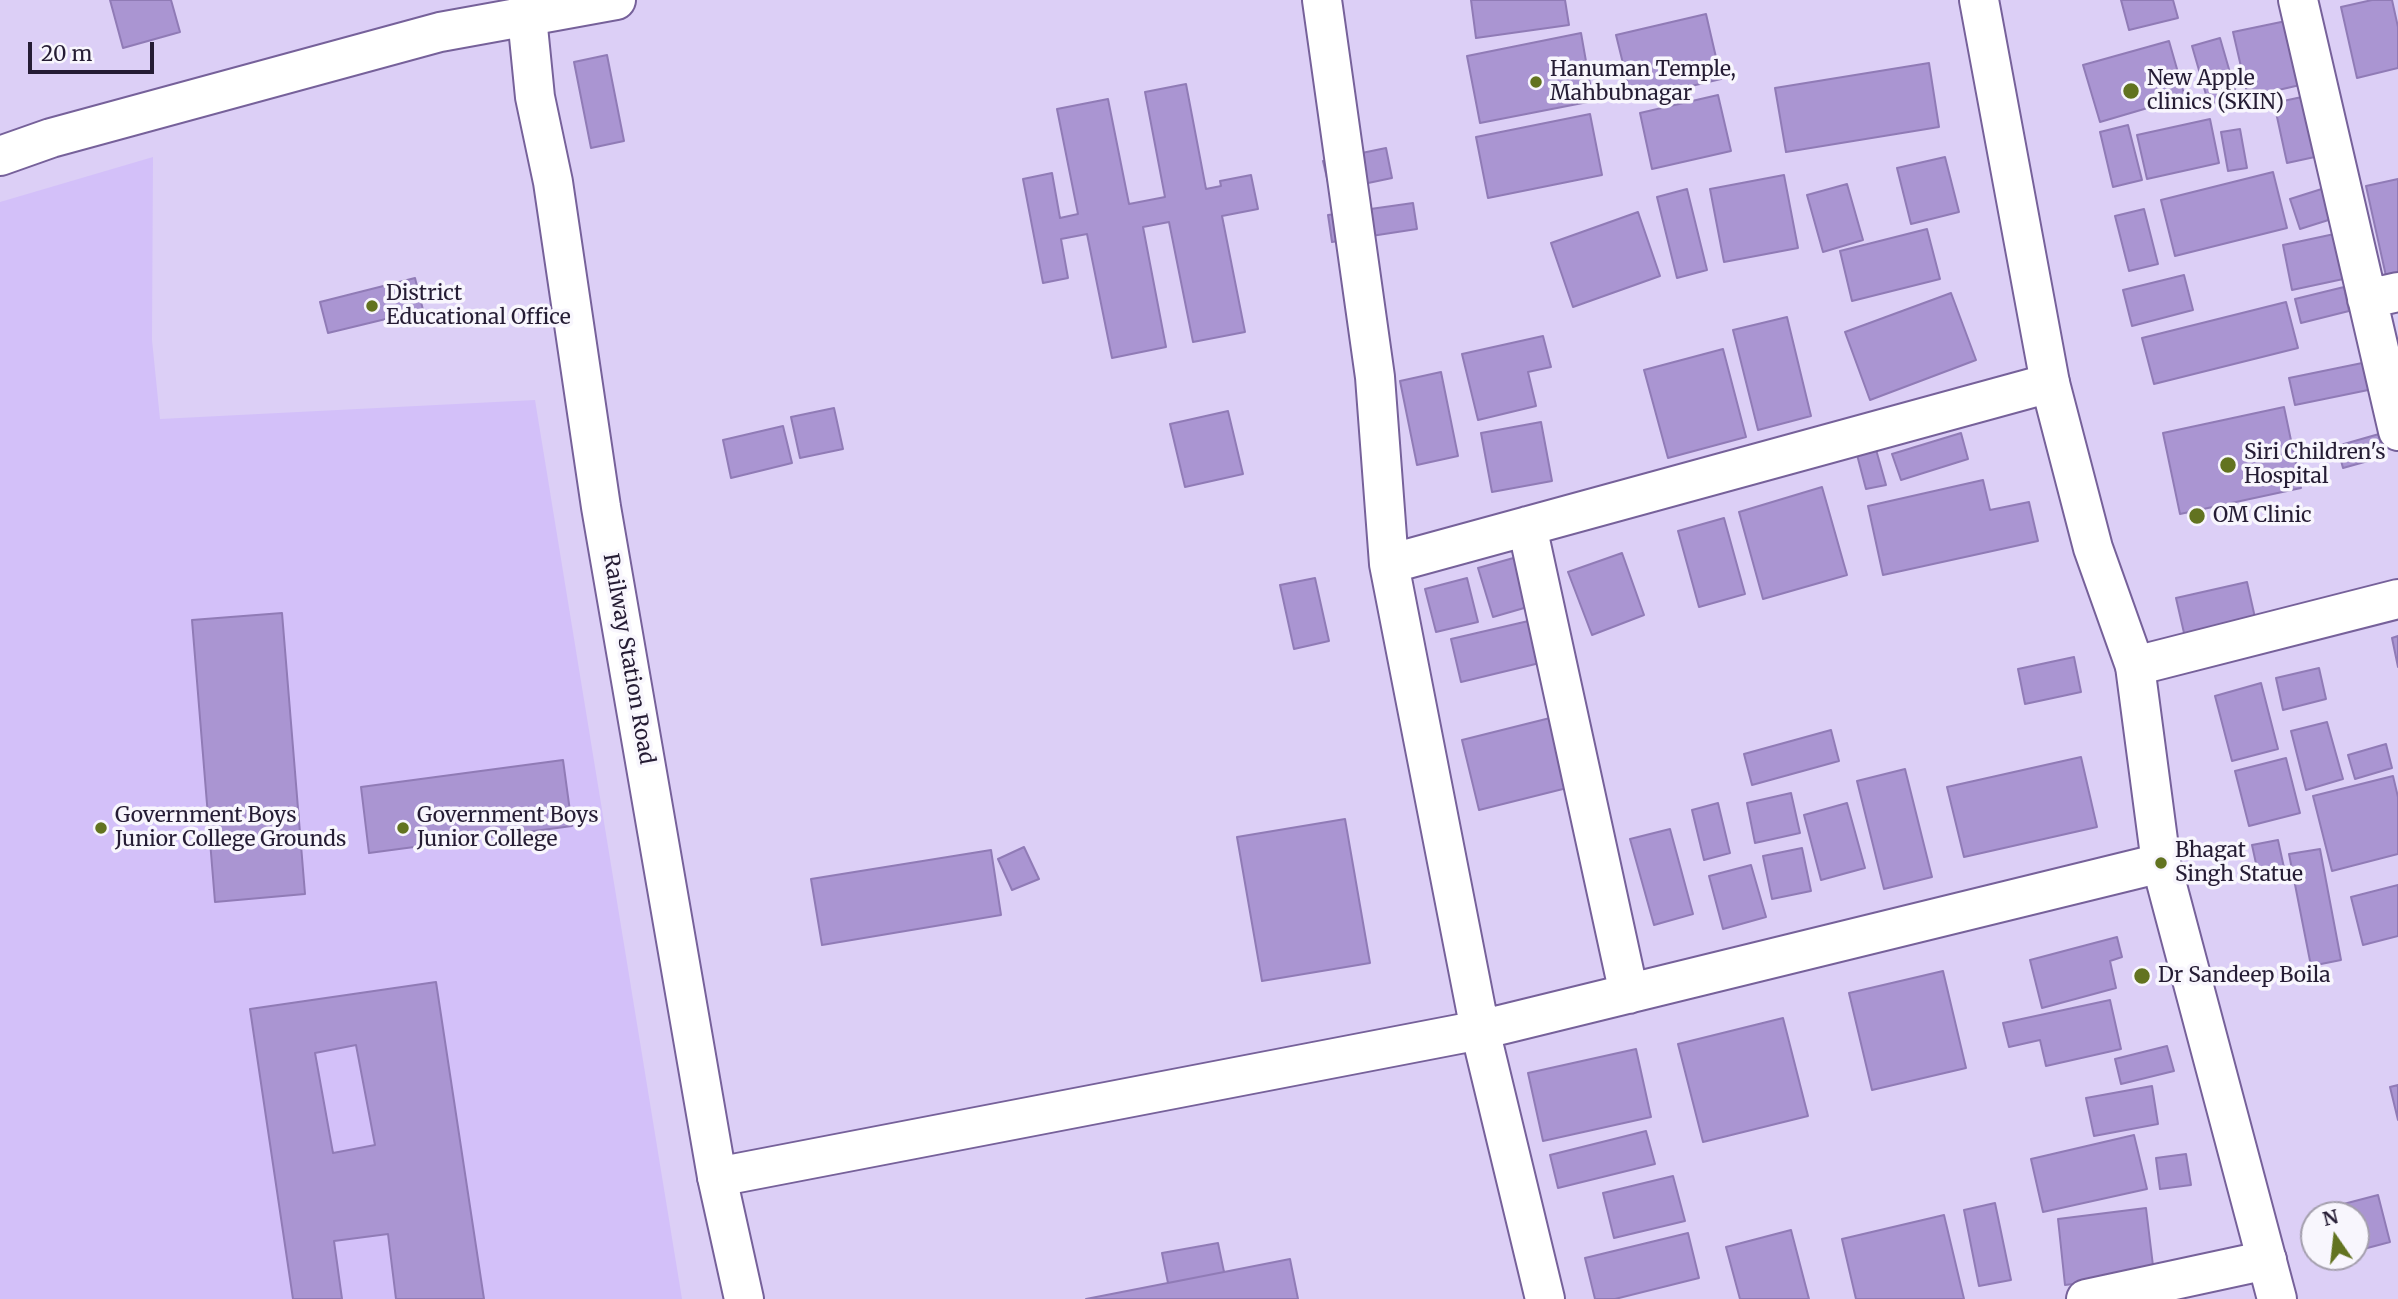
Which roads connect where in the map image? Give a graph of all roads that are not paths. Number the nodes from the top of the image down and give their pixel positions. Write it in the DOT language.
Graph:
graph roads {
  1 [pos="616,0"];
  2 [pos="1322,0"];
  3 [pos="1979,0"];
  4 [pos="2298,0"];
  5 [pos="527,8"];
  6 [pos="0,156"];
  7 [pos="2383,296"];
  8 [pos="2050,383"];
  9 [pos="2398,432"];
  10 [pos="1527,526"];
  11 [pos="1389,564"];
  12 [pos="2398,599"];
  13 [pos="2135,666"];
  14 [pos="2161,863"];
  15 [pos="1629,994"];
  16 [pos="1480,1030"];
  17 [pos="717,1177"];
  18 [pos="2267,1260"];
  19 [pos="744,1299"];
  20 [pos="1545,1299"];
  21 [pos="2085,1299"];
  22 [pos="2277,1299"];
  1 -- 5 [label="street"];
  2 -- 11 [label="street"];
  3 -- 8 [label="street"];
  4 -- 7 [label="street"];
  5 -- 6 [label="street"];
  5 -- 17 [label="street, Railway Station Road"];
  7 -- 9 [label="street"];
  8 -- 10 [label="street"];
  8 -- 13 [label="street"];
  10 -- 11 [label="street"];
  10 -- 15 [label="street"];
  11 -- 16 [label="street"];
  12 -- 13 [label="street"];
  13 -- 14 [label="street"];
  14 -- 15 [label="street"];
  14 -- 18 [label="street"];
  15 -- 16 [label="street"];
  16 -- 17 [label="street"];
  16 -- 20 [label="street"];
  17 -- 19 [label="street, Railway Station Road"];
  18 -- 21 [label="street"];
  18 -- 22 [label="street"];
}
